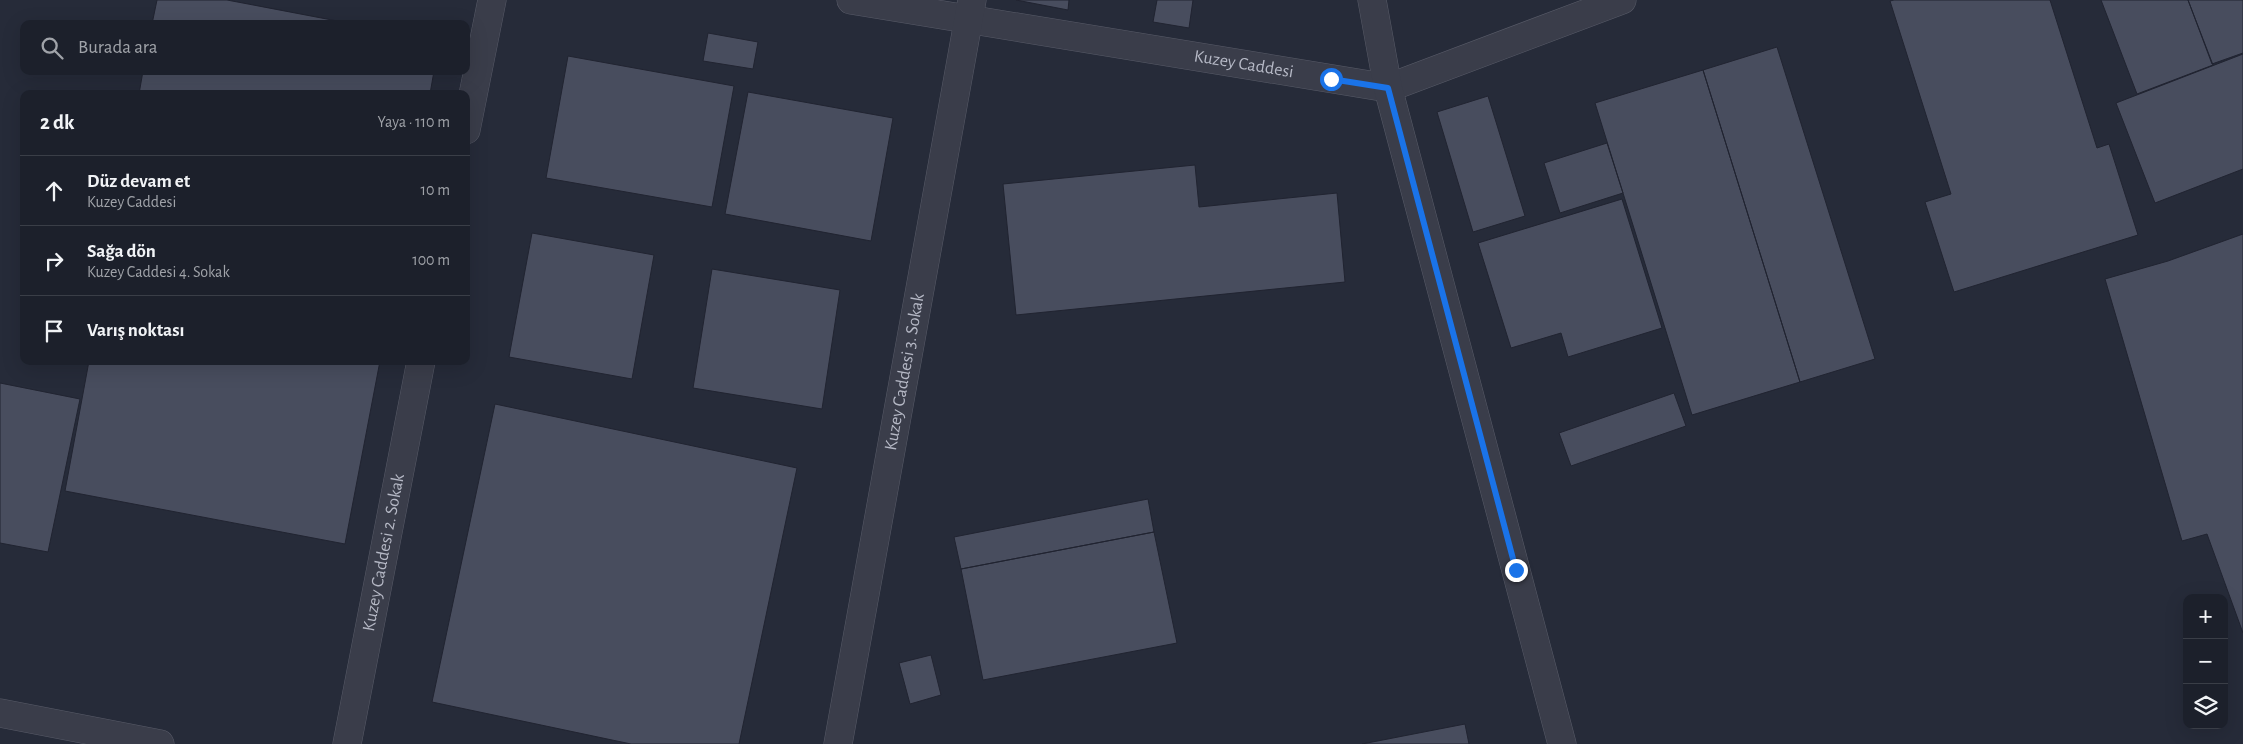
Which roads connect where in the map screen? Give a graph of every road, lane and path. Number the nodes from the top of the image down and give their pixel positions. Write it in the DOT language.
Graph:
graph roads {
  1 [pos="492,0"];
  2 [pos="851,0"];
  3 [pos="1372,0"];
  4 [pos="1622,0"];
  5 [pos="971,10"];
  6 [pos="1388,88"];
  7 [pos="470,110"];
  8 [pos="420,365"];
  9 [pos="0,714"];
  10 [pos="160,744"];
  11 [pos="347,744"];
  12 [pos="838,744"];
  13 [pos="1562,744"];
  1 -- 7 [label="street"];
  2 -- 5 [label="street, Kuzey Caddesi"];
  3 -- 6 [label="street"];
  4 -- 6 [label="street, Kuzey Caddesi"];
  5 -- 6 [label="street, Kuzey Caddesi"];
  5 -- 12 [label="street, Kuzey Caddesi 3. Sokak"];
  6 -- 13 [label="street"];
  8 -- 11 [label="street, Kuzey Caddesi 2. Sokak"];
  9 -- 10 [label="street"];
}
